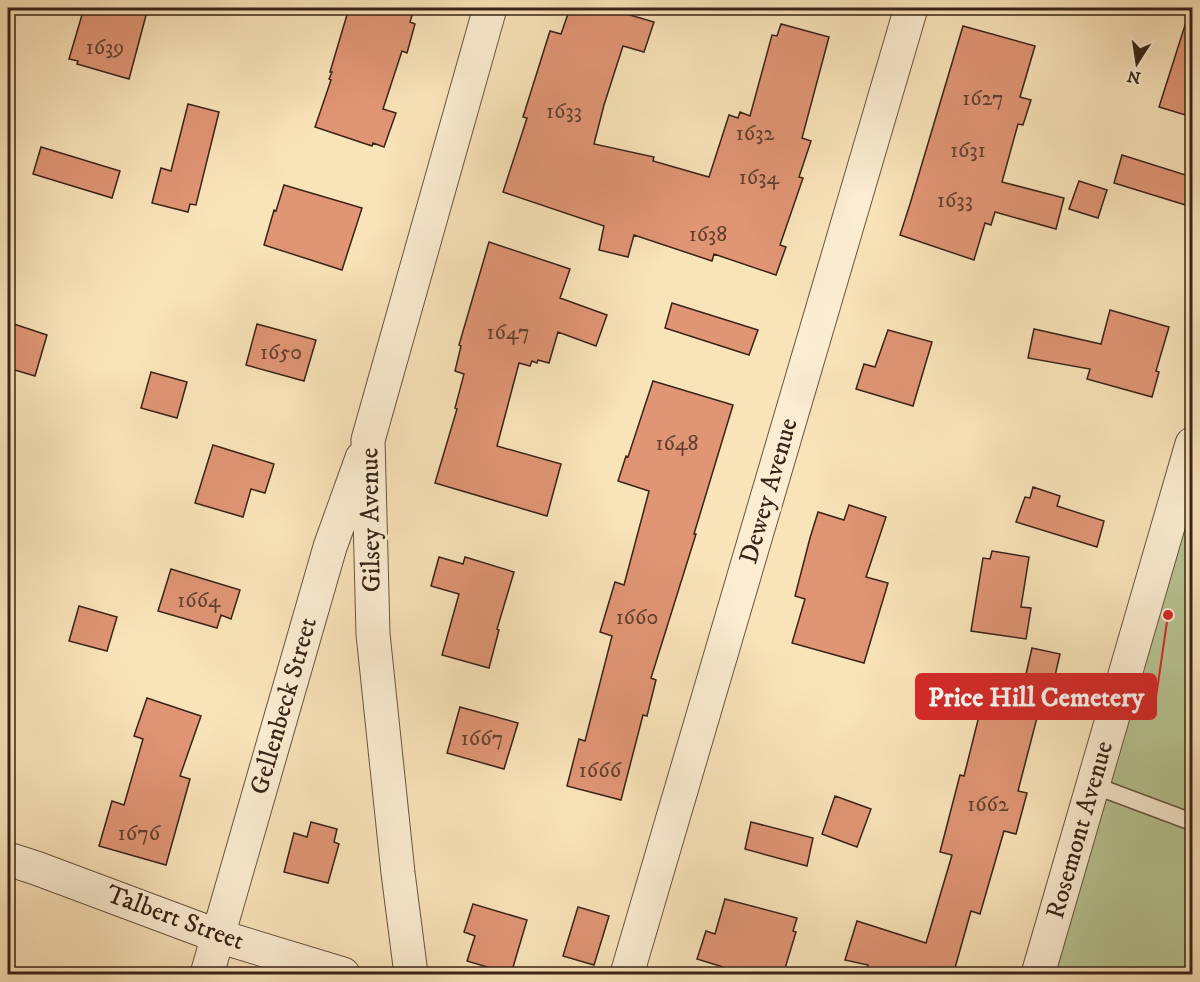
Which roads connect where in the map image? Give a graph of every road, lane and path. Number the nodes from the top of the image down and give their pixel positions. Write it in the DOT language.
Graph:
graph roads {
  1 [pos="490,8"];
  2 [pos="911,8"];
  3 [pos="368,440"];
  4 [pos="1192,444"];
  5 [pos="1093,785"];
  6 [pos="1192,822"];
  7 [pos="8,859"];
  8 [pos="218,936"];
  9 [pos="207,975"];
  10 [pos="343,975"];
  11 [pos="411,975"];
  12 [pos="627,975"];
  13 [pos="1038,975"];
  1 -- 3 [label="street, Gilsey Avenue"];
  2 -- 12 [label="street, Dewey Avenue"];
  3 -- 8 [label="street, Gellenbeck Street"];
  3 -- 11 [label="street, Gilsey Avenue"];
  4 -- 5 [label="street, Rosemont Avenue"];
  5 -- 6 [label="lane"];
  5 -- 13 [label="street, Rosemont Avenue"];
  7 -- 8 [label="street, Talbert Street"];
  8 -- 9 [label="street, Gellenbeck Street"];
  8 -- 10 [label="street, Talbert Street"];
}
